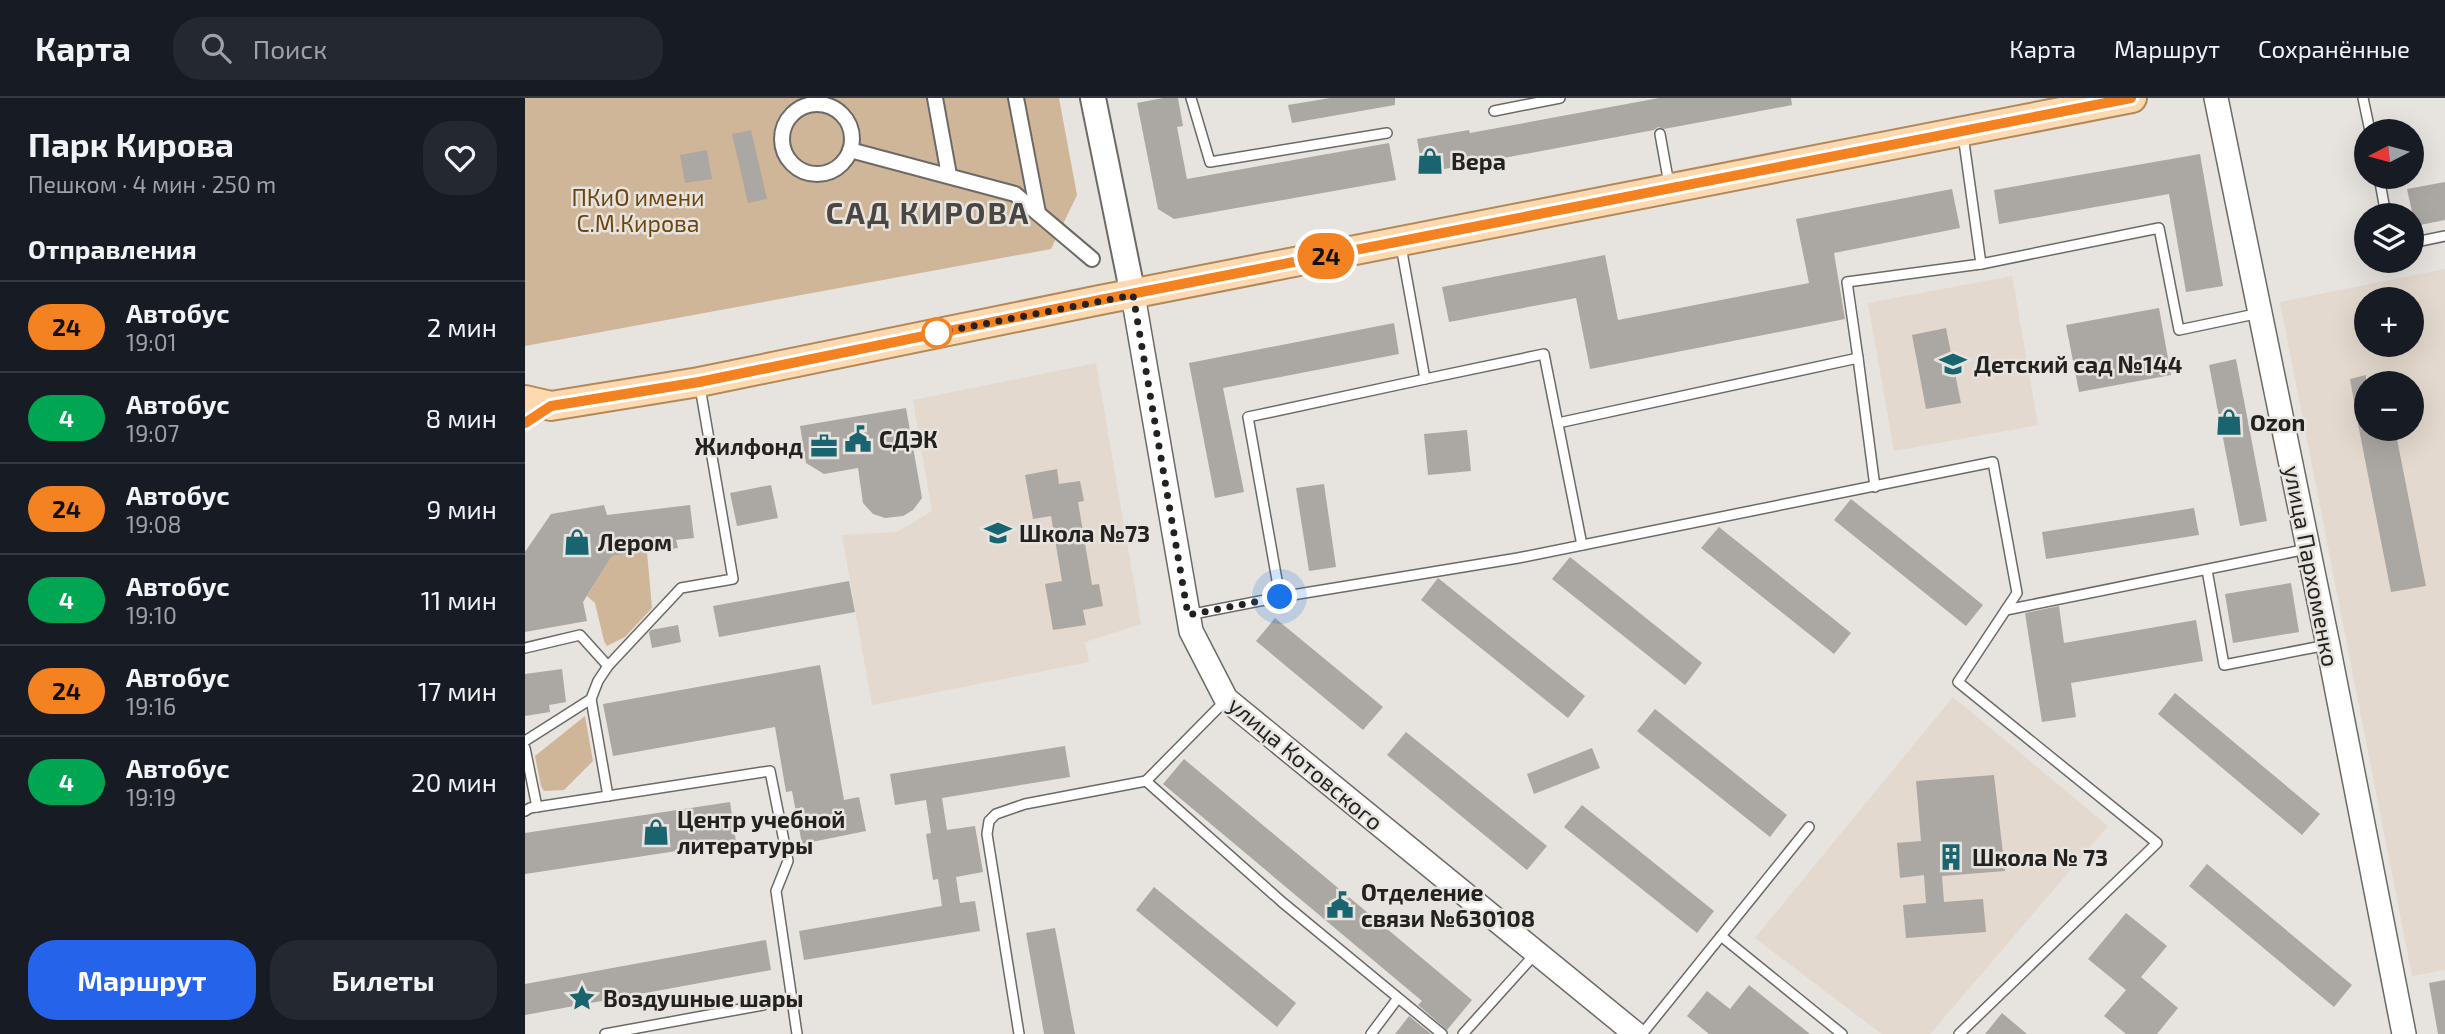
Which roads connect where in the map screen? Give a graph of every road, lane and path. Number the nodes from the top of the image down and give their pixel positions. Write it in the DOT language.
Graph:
graph roads {
  1 [pos="935,98"];
  2 [pos="1016,98"];
  3 [pos="1093,98"];
  4 [pos="1191,98"];
  5 [pos="1560,98"];
  6 [pos="2131,98"];
  7 [pos="2216,98"];
  8 [pos="2363,98"];
  9 [pos="809,101"];
  10 [pos="1494,111"];
  11 [pos="2367,119"];
  12 [pos="1963,131"];
  13 [pos="1387,133"];
  14 [pos="1660,134"];
  15 [pos="850,150"];
  16 [pos="949,176"];
  17 [pos="1669,189"];
  18 [pos="1038,213"];
  19 [pos="2445,236"];
  20 [pos="2424,240"];
  21 [pos="1400,241"];
  22 [pos="1092,259"];
  23 [pos="1981,264"];
  24 [pos="1133,295"];
  25 [pos="2261,313"];
  26 [pos="1857,358"];
  27 [pos="1425,379"];
  28 [pos="699,382"];
  29 [pos="538,403"];
  30 [pos="525,423"];
  31 [pos="1558,423"];
  32 [pos="1875,487"];
  33 [pos="1583,545"];
  34 [pos="2309,549"];
  35 [pos="2207,570"];
  36 [pos="1280,597"];
  37 [pos="2006,610"];
  38 [pos="1188,615"];
  39 [pos="2328,645"];
  40 [pos="525,648"];
  41 [pos="608,666"];
  42 [pos="590,699"];
  43 [pos="1226,699"];
  44 [pos="525,741"];
  45 [pos="525,748"];
  46 [pos="1146,781"];
  47 [pos="608,796"];
  48 [pos="537,807"];
  49 [pos="525,811"];
  50 [pos="1809,827"];
  51 [pos="1721,936"];
  52 [pos="1537,953"];
  53 [pos="1398,998"];
  54 [pos="763,1005"];
  55 [pos="1962,1033"];
  56 [pos="605,1034"];
  57 [pos="797,1034"];
  58 [pos="1019,1034"];
  59 [pos="1371,1034"];
  60 [pos="1441,1034"];
  61 [pos="1463,1034"];
  62 [pos="1639,1034"];
  63 [pos="1842,1034"];
  64 [pos="2404,1034"];
  1 -- 16 [label="street"];
  2 -- 18 [label="street"];
  3 -- 24 [label="main road, улица Котовского"];
  4 -- 13 [label="lane"];
  5 -- 10 [label="lane"];
  6 -- 12 [label="main road"];
  7 -- 25 [label="street, улица Пархоменко"];
  8 -- 11 [label="lane"];
  9 -- 15 [label="street"];
  9 -- 15 [label="street"];
  12 -- 17 [label="main road"];
  12 -- 23 [label="lane"];
  14 -- 17 [label="lane"];
  15 -- 16 [label="street"];
  16 -- 18 [label="street"];
  17 -- 21 [label="main road"];
  18 -- 22 [label="street"];
  19 -- 20 [label="lane"];
  21 -- 24 [label="main road"];
  21 -- 27 [label="lane"];
  23 -- 25 [label="lane"];
  23 -- 26 [label="lane"];
  24 -- 28 [label="main road"];
  24 -- 38 [label="street, улица Котовского"];
  25 -- 34 [label="street, улица Пархоменко"];
  26 -- 31 [label="lane"];
  26 -- 32 [label="lane"];
  27 -- 31 [label="lane"];
  27 -- 36 [label="lane"];
  28 -- 29 [label="main road"];
  28 -- 41 [label="lane"];
  29 -- 30 [label="main road"];
  31 -- 33 [label="lane"];
  32 -- 33 [label="lane"];
  32 -- 37 [label="lane"];
  33 -- 36 [label="lane"];
  34 -- 35 [label="lane"];
  34 -- 39 [label="street, улица Пархоменко"];
  35 -- 37 [label="lane"];
  35 -- 39 [label="lane"];
  36 -- 38 [label="lane"];
  37 -- 55 [label="lane"];
  38 -- 43 [label="street, улица Котовского"];
  39 -- 64 [label="street, улица Пархоменко"];
  40 -- 41 [label="lane"];
  41 -- 42 [label="lane"];
  42 -- 44 [label="lane"];
  42 -- 47 [label="lane"];
  43 -- 46 [label="lane"];
  43 -- 52 [label="street, улица Котовского"];
  45 -- 48 [label="lane"];
  46 -- 53 [label="lane"];
  46 -- 58 [label="lane"];
  47 -- 48 [label="lane"];
  47 -- 57 [label="lane"];
  48 -- 49 [label="lane"];
  50 -- 51 [label="lane"];
  51 -- 62 [label="lane"];
  51 -- 63 [label="lane"];
  52 -- 61 [label="lane"];
  52 -- 62 [label="street, улица Котовского"];
  53 -- 59 [label="lane"];
  53 -- 60 [label="lane"];
  54 -- 56 [label="lane"];
}
